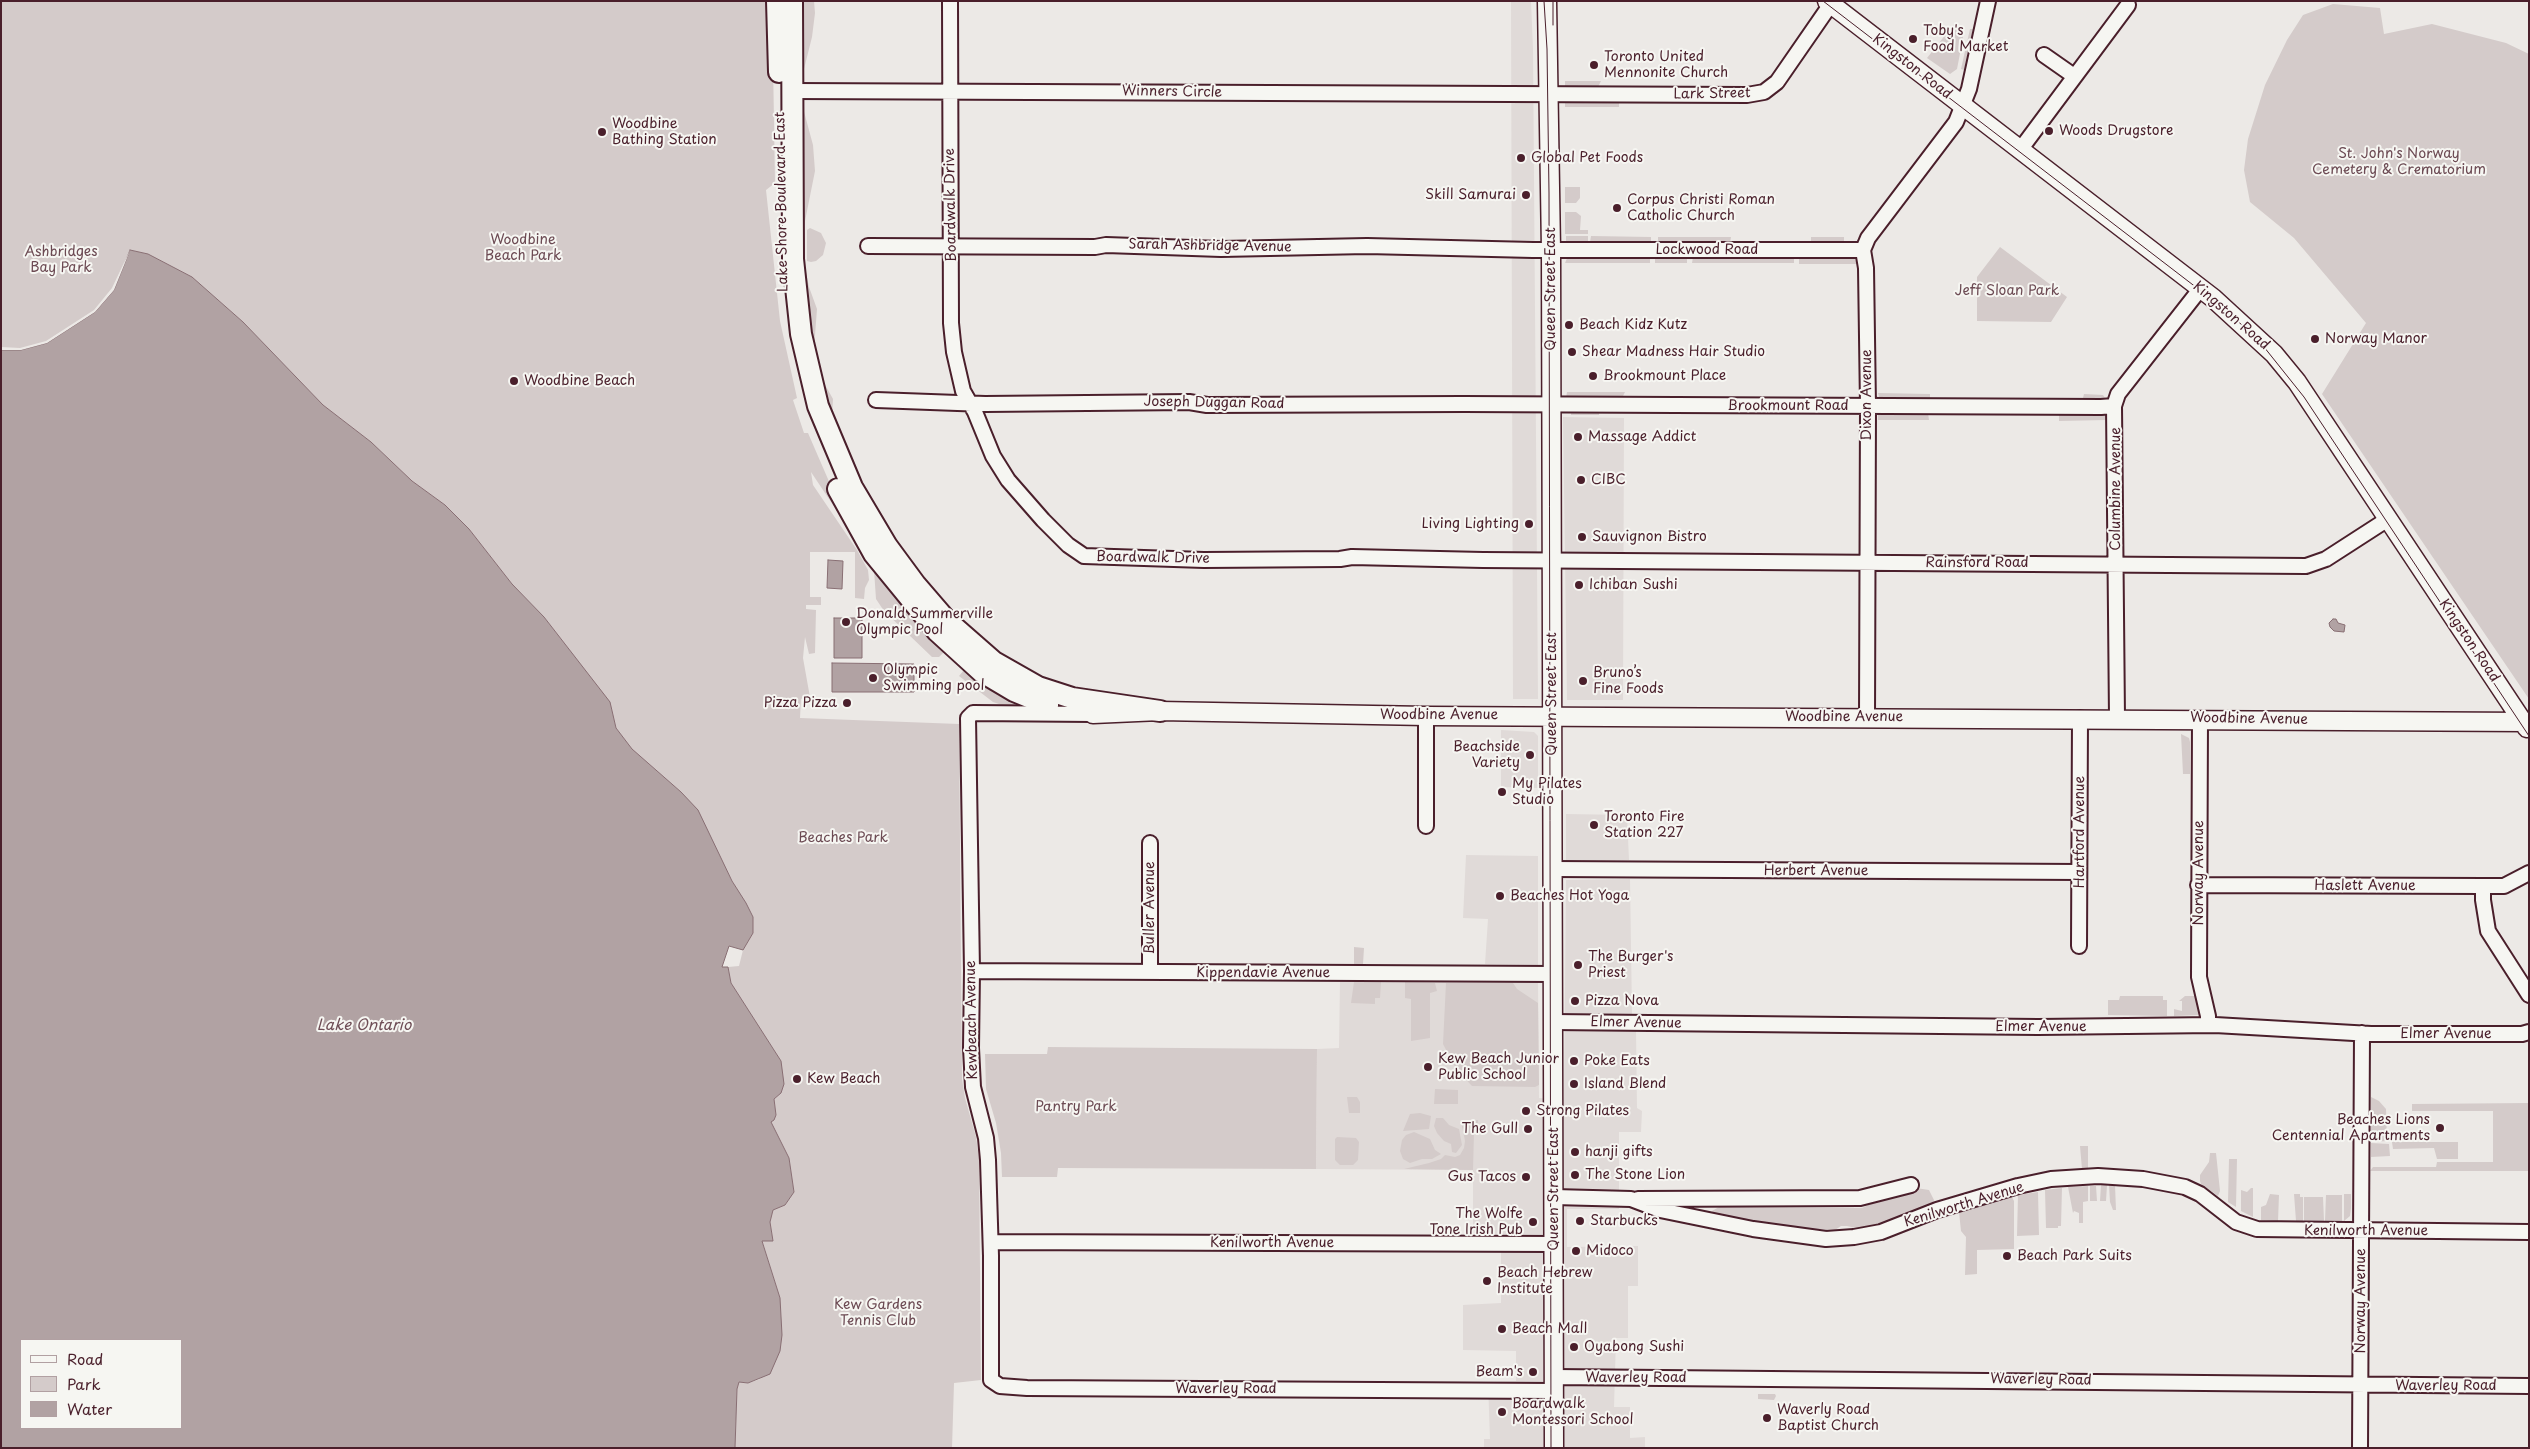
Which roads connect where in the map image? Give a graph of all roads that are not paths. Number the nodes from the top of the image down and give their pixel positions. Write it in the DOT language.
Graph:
graph roads {
  1 [pos="778,1"];
  2 [pos="792,1"];
  3 [pos="950,1"];
  4 [pos="1547,1"];
  5 [pos="1988,1"];
  6 [pos="1830,2"];
  7 [pos="2128,5"];
  8 [pos="2044,55"];
  9 [pos="2074,76"];
  10 [pos="793,90"];
  11 [pos="952,92"];
  12 [pos="1550,95"];
  13 [pos="1962,106"];
  14 [pos="2020,150"];
  15 [pos="868,246"];
  16 [pos="953,246"];
  17 [pos="1551,250"];
  18 [pos="1863,250"];
  19 [pos="2201,288"];
  20 [pos="876,400"];
  21 [pos="970,402"];
  22 [pos="1551,405"];
  23 [pos="1868,406"];
  24 [pos="2114,406"];
  25 [pos="2388,519"];
  26 [pos="1552,561"];
  27 [pos="1867,562"];
  28 [pos="2116,564"];
  29 [pos="1072,698"];
  30 [pos="1160,711"];
  31 [pos="1093,714"];
  32 [pos="1426,716"];
  33 [pos="1553,716"];
  34 [pos="1867,717"];
  35 [pos="968,718"];
  36 [pos="2080,718"];
  37 [pos="2117,718"];
  38 [pos="2200,719"];
  39 [pos="2527,725"];
  40 [pos="1426,826"];
  41 [pos="1150,843"];
  42 [pos="1553,869"];
  43 [pos="2079,872"];
  44 [pos="2529,873"];
  45 [pos="2198,885"];
  46 [pos="2483,886"];
  47 [pos="2079,946"];
  48 [pos="972,971"];
  49 [pos="1150,972"];
  50 [pos="1553,974"];
  51 [pos="2529,995"];
  52 [pos="1553,1022"];
  53 [pos="2208,1025"];
  54 [pos="2529,1032"];
  55 [pos="2362,1033"];
  56 [pos="1911,1185"];
  57 [pos="1554,1198"];
  58 [pos="1631,1199"];
  59 [pos="2361,1232"];
  60 [pos="2529,1232"];
  61 [pos="991,1242"];
  62 [pos="1554,1244"];
  63 [pos="992,1380"];
  64 [pos="1554,1384"];
  65 [pos="2361,1386"];
  66 [pos="2529,1386"];
  67 [pos="1554,1448"];
  68 [pos="2360,1448"];
  1 -- 31 [label="highway, Lake Shore Boulevard East"];
  2 -- 10 [label="highway, Lake Shore Boulevard East"];
  3 -- 11 [label="street, Boardwalk Drive"];
  4 -- 12 [label="main road, Queen Street East"];
  5 -- 13 [label="street"];
  6 -- 12 [label="street, Lark Street"];
  6 -- 13 [label="main road, Kingston Road"];
  7 -- 9 [label="street"];
  8 -- 9 [label="street"];
  9 -- 14 [label="street"];
  10 -- 11 [label="street, Winners Circle"];
  10 -- 29 [label="highway, Lake Shore Boulevard East"];
  11 -- 12 [label="street, Winners Circle"];
  11 -- 16 [label="street, Boardwalk Drive"];
  12 -- 17 [label="main road, Queen Street East"];
  13 -- 14 [label="main road, Kingston Road"];
  13 -- 18 [label="street"];
  14 -- 19 [label="main road, Kingston Road"];
  15 -- 16 [label="street, Sarah Ashbridge Avenue"];
  16 -- 17 [label="street, Sarah Ashbridge Avenue"];
  16 -- 21 [label="street, Boardwalk Drive"];
  17 -- 18 [label="street, Lockwood Road"];
  17 -- 22 [label="main road, Queen Street East"];
  18 -- 23 [label="street, Dixon Avenue"];
  19 -- 24 [label="street, Columbine Avenue"];
  19 -- 25 [label="main road, Kingston Road"];
  20 -- 21 [label="street, Joseph Duggan Road"];
  21 -- 22 [label="street, Joseph Duggan Road"];
  21 -- 26 [label="street, Boardwalk Drive"];
  22 -- 23 [label="street, Brookmount Road"];
  22 -- 26 [label="main road, Queen Street East"];
  23 -- 24 [label="street, Brookmount Road"];
  23 -- 27 [label="street, Dixon Avenue"];
  24 -- 28 [label="street, Columbine Avenue"];
  25 -- 28 [label="street, Rainsford Road"];
  25 -- 39 [label="main road, Kingston Road"];
  26 -- 27 [label="street, Rainsford Road"];
  26 -- 33 [label="main road, Queen Street East"];
  27 -- 28 [label="street, Rainsford Road"];
  27 -- 34 [label="street, Dixon Avenue"];
  28 -- 37 [label="street, Columbine Avenue"];
  29 -- 30 [label="highway, Woodbine Avenue"];
  30 -- 31 [label="main road, Woodbine Avenue"];
  30 -- 32 [label="main road, Woodbine Avenue"];
  31 -- 35 [label="street, Woodbine Avenue"];
  32 -- 33 [label="main road, Woodbine Avenue"];
  32 -- 40 [label="street"];
  33 -- 34 [label="main road, Woodbine Avenue"];
  33 -- 42 [label="main road, Queen Street East"];
  34 -- 36 [label="main road, Woodbine Avenue"];
  35 -- 48 [label="street, Kewbeach Avenue"];
  36 -- 37 [label="main road, Woodbine Avenue"];
  36 -- 43 [label="street, Hartford Avenue"];
  37 -- 38 [label="main road, Woodbine Avenue"];
  38 -- 39 [label="main road, Woodbine Avenue"];
  38 -- 45 [label="street, Norway Avenue"];
  41 -- 49 [label="street, Buller Avenue"];
  42 -- 43 [label="street, Herbert Avenue"];
  42 -- 50 [label="main road, Queen Street East"];
  43 -- 47 [label="street, Hartford Avenue"];
  44 -- 46 [label="street, Haslett Avenue"];
  45 -- 46 [label="street, Haslett Avenue"];
  45 -- 53 [label="street, Norway Avenue"];
  46 -- 51 [label="street"];
  48 -- 49 [label="street, Kippendavie Avenue"];
  48 -- 61 [label="street, Kewbeach Avenue"];
  49 -- 50 [label="street, Kippendavie Avenue"];
  50 -- 52 [label="main road, Queen Street East"];
  52 -- 53 [label="street, Elmer Avenue"];
  52 -- 57 [label="main road, Queen Street East"];
  53 -- 55 [label="street, Elmer Avenue"];
  54 -- 55 [label="street, Elmer Avenue"];
  55 -- 59 [label="street, Norway Avenue"];
  56 -- 58 [label="street, Kenilworth Avenue"];
  57 -- 58 [label="street, Kenilworth Avenue"];
  57 -- 62 [label="main road, Queen Street East"];
  58 -- 59 [label="street, Kenilworth Avenue"];
  59 -- 60 [label="street, Kenilworth Avenue"];
  59 -- 65 [label="street, Norway Avenue"];
  61 -- 62 [label="street, Kenilworth Avenue"];
  61 -- 63 [label="street, Kewbeach Avenue"];
  62 -- 64 [label="main road, Queen Street East"];
  63 -- 64 [label="street, Waverley Road"];
  64 -- 65 [label="street, Waverley Road"];
  64 -- 67 [label="main road, Queen Street East"];
  65 -- 66 [label="street, Waverley Road"];
  65 -- 68 [label="street, Norway Avenue"];
}
